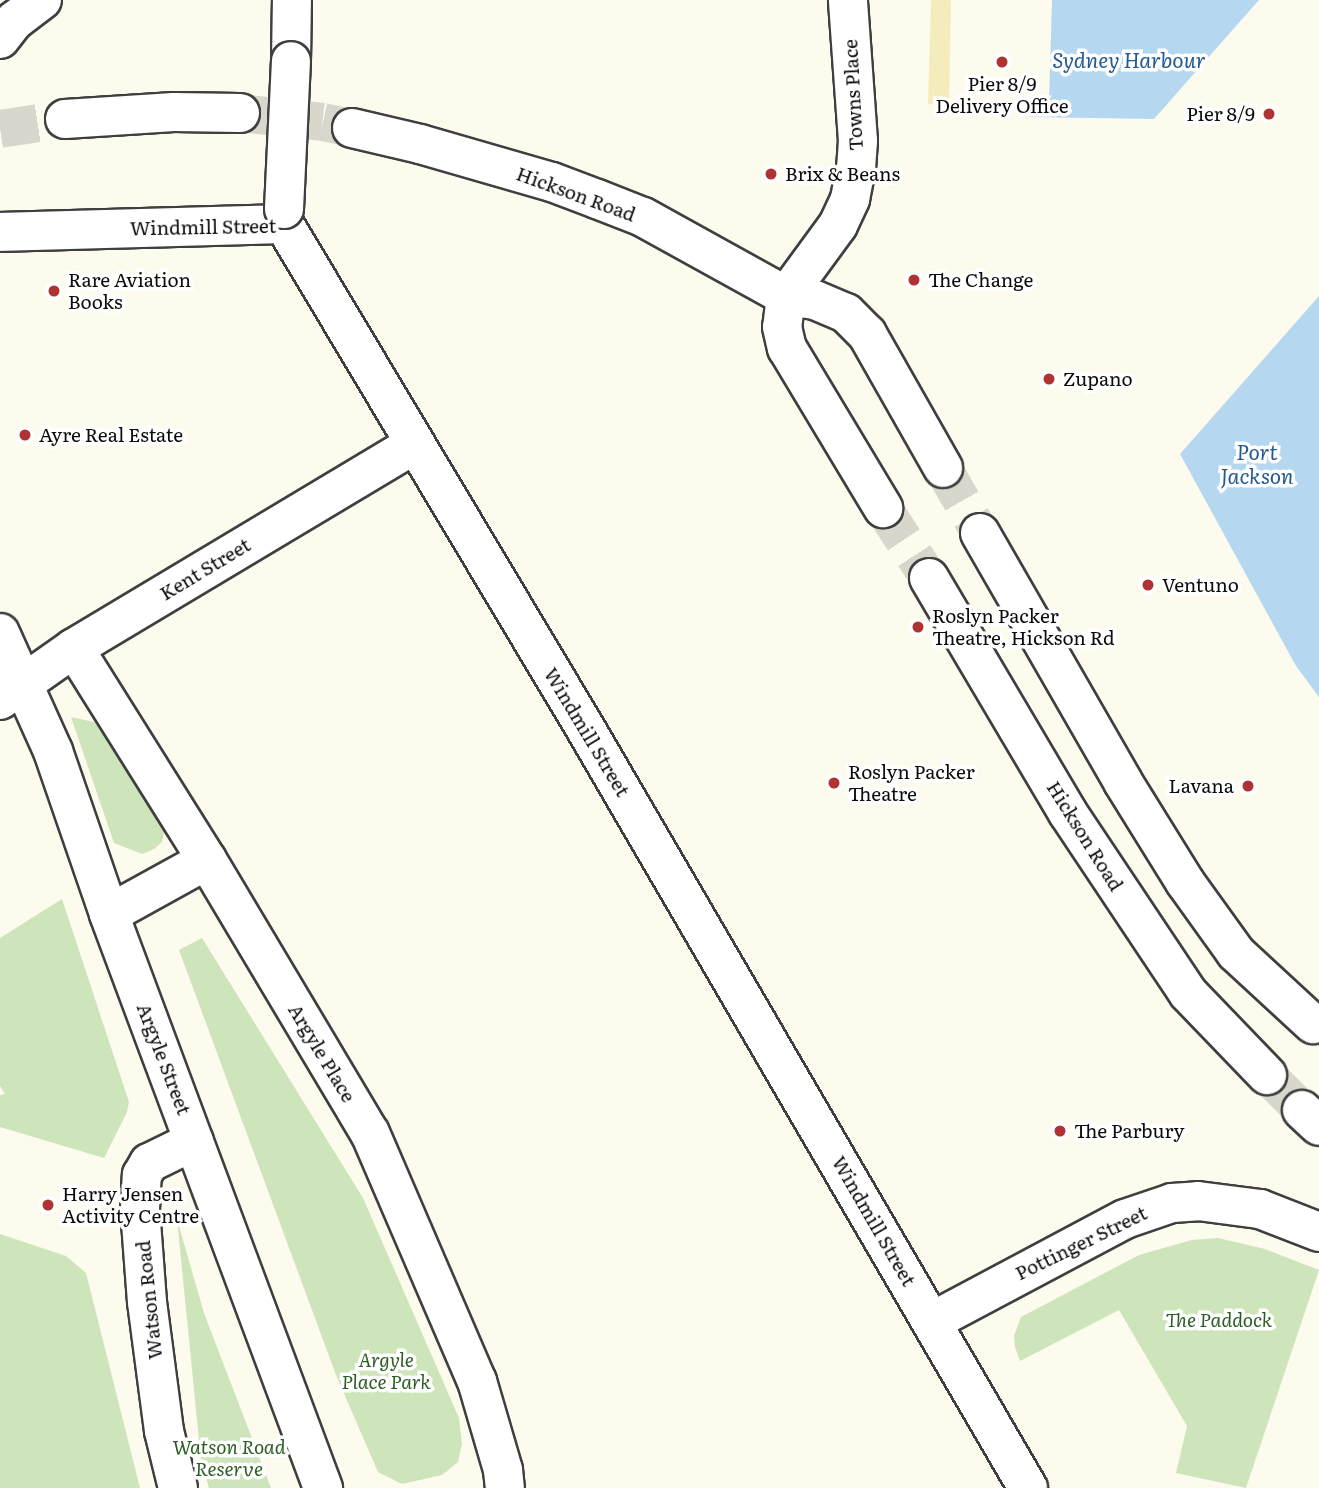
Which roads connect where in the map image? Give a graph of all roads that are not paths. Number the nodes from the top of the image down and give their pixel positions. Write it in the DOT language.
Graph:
graph roads {
  1 [pos="292,0"];
  2 [pos="848,0"];
  3 [pos="34,2"];
  4 [pos="0,39"];
  5 [pos="240,113"];
  6 [pos="65,119"];
  7 [pos="352,128"];
  8 [pos="284,217"];
  9 [pos="0,232"];
  10 [pos="786,296"];
  11 [pos="415,444"];
  12 [pos="943,468"];
  13 [pos="884,508"];
  14 [pos="980,533"];
  15 [pos="929,578"];
  16 [pos="0,633"];
  17 [pos="74,648"];
  18 [pos="12,691"];
  19 [pos="207,860"];
  20 [pos="109,914"];
  21 [pos="1313,1024"];
  22 [pos="1266,1075"];
  23 [pos="194,1141"];
  24 [pos="1319,1232"];
  25 [pos="933,1321"];
  26 [pos="178,1488"];
  27 [pos="323,1488"];
  28 [pos="505,1488"];
  29 [pos="1028,1488"];
  1 -- 8 [label="street, bridge"];
  2 -- 10 [label="street, Towns Place"];
  3 -- 4 [label="street"];
  5 -- 6 [label="street"];
  7 -- 10 [label="street, Hickson Road"];
  8 -- 9 [label="street, Windmill Street"];
  8 -- 11 [label="street, Windmill Street"];
  10 -- 12 [label="street, Hickson Road"];
  10 -- 13 [label="street"];
  11 -- 17 [label="street, Kent Street"];
  11 -- 25 [label="street, Windmill Street"];
  14 -- 21 [label="street"];
  15 -- 22 [label="street, Hickson Road"];
  16 -- 18 [label="street, Argyle Street"];
  17 -- 18 [label="street, Kent Street"];
  17 -- 19 [label="street, Argyle Place"];
  18 -- 20 [label="street, Argyle Street"];
  19 -- 20 [label="street"];
  19 -- 28 [label="street, Argyle Place"];
  20 -- 23 [label="street, Argyle Street"];
  23 -- 26 [label="street, Watson Road"];
  23 -- 27 [label="street, Argyle Street"];
  24 -- 25 [label="street, Pottinger Street"];
  25 -- 29 [label="street, Windmill Street"];
}
